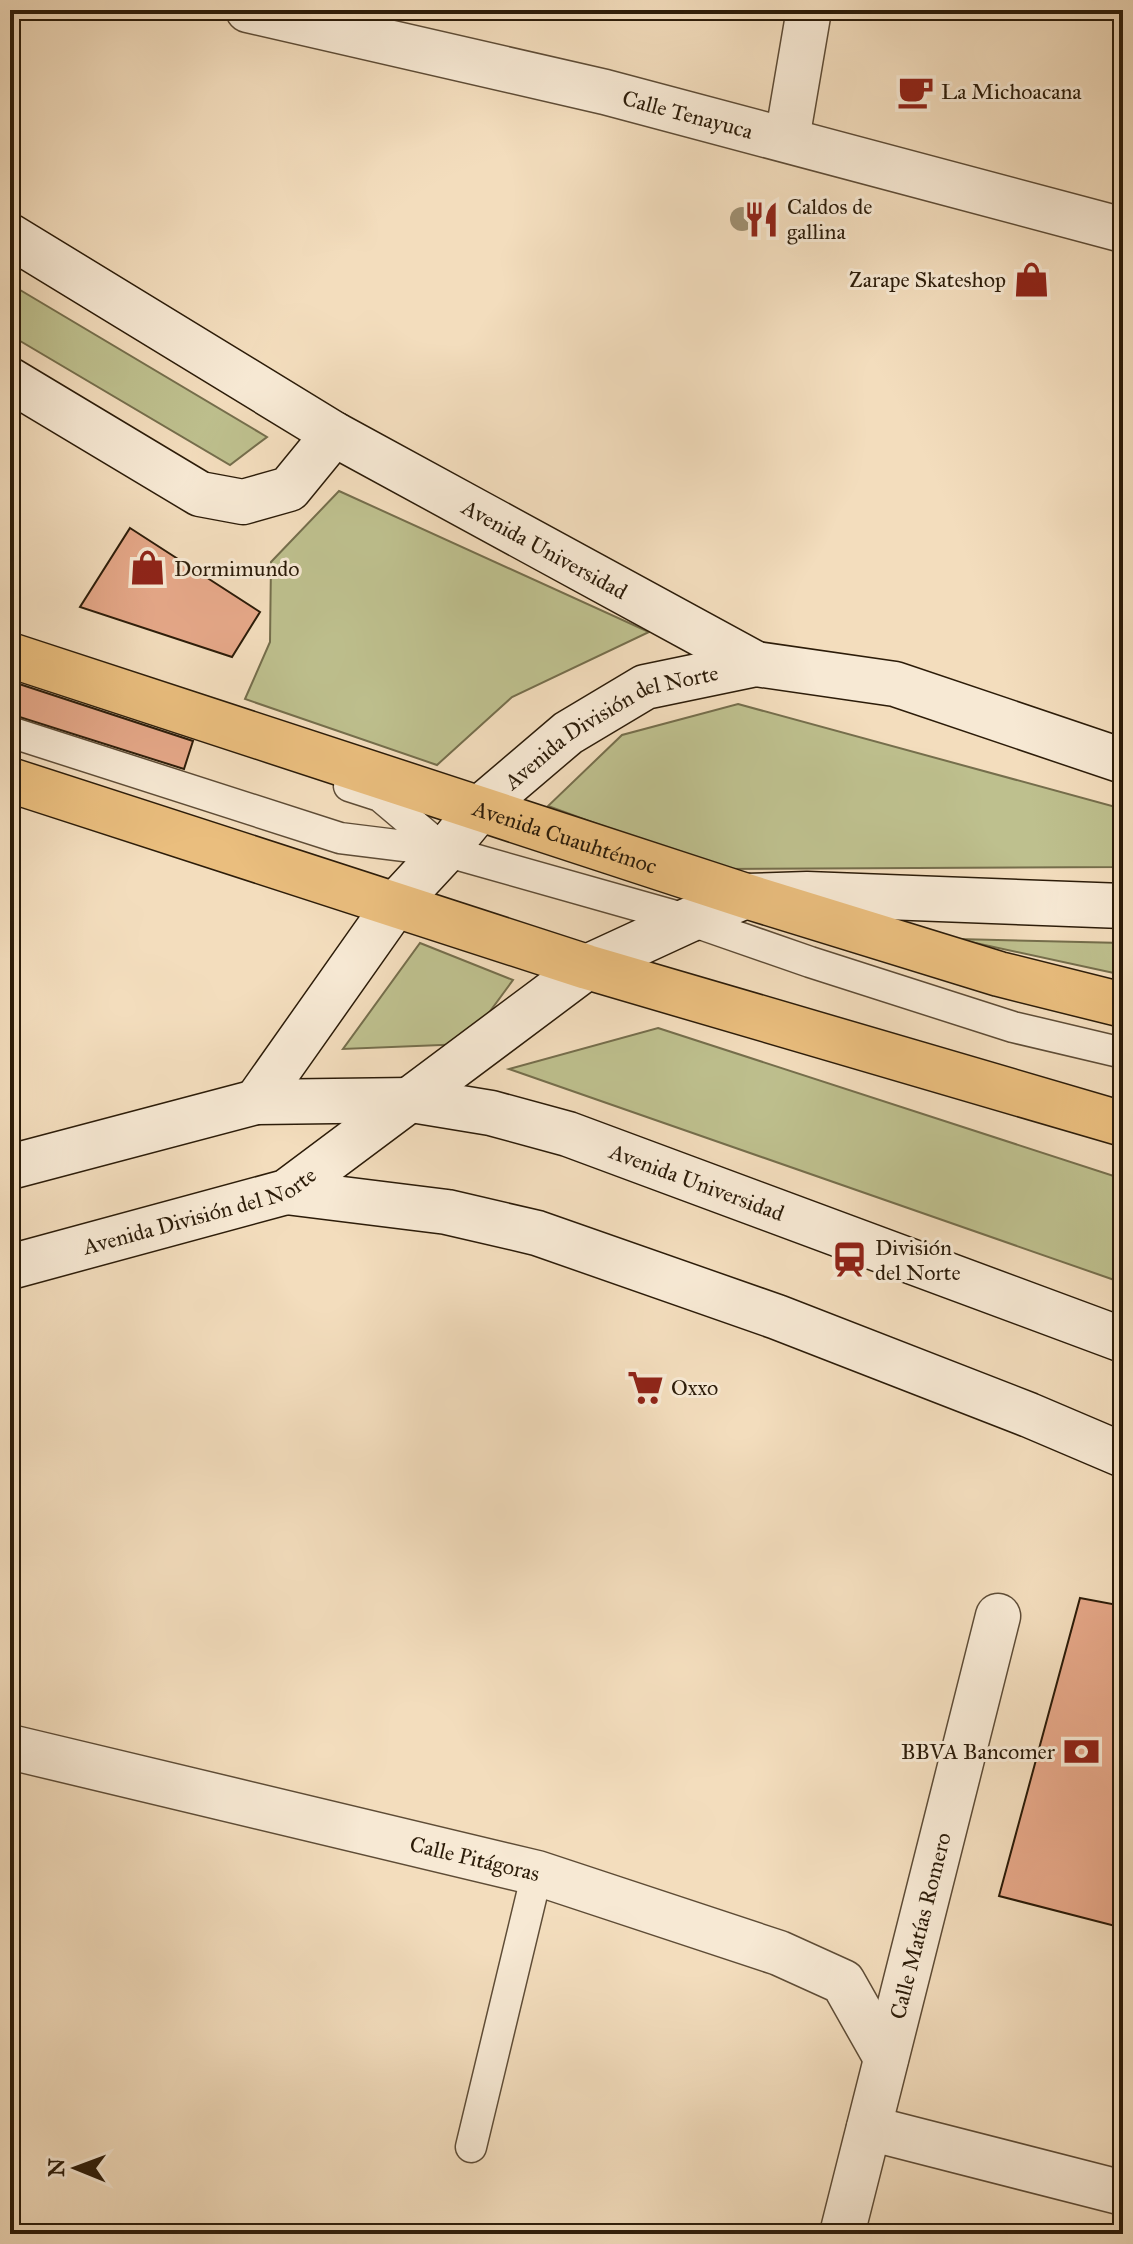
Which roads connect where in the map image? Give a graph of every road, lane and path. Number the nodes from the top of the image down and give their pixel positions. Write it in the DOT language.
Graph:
graph roads {
  1 [pos="248,10"];
  2 [pos="809,10"];
  3 [pos="787,139"];
  4 [pos="1123,230"];
  5 [pos="10,236"];
  6 [pos="10,380"];
  7 [pos="334,434"];
  8 [pos="10,655"];
  9 [pos="756,664"];
  10 [pos="10,676"];
  11 [pos="10,732"];
  12 [pos="1123,761"];
  13 [pos="10,780"];
  14 [pos="480,808"];
  15 [pos="445,851"];
  16 [pos="746,896"];
  17 [pos="395,905"];
  18 [pos="1123,906"];
  19 [pos="689,920"];
  20 [pos="587,967"];
  21 [pos="1123,1005"];
  22 [pos="1123,1053"];
  23 [pos="412,1100"];
  24 [pos="256,1102"];
  25 [pos="1123,1124"];
  26 [pos="10,1167"];
  27 [pos="286,1192"];
  28 [pos="10,1267"];
  29 [pos="1123,1340"];
  30 [pos="1123,1455"];
  31 [pos="998,1616"];
  32 [pos="10,1747"];
  33 [pos="537,1873"];
  34 [pos="886,2058"];
  35 [pos="869,2128"];
  36 [pos="471,2147"];
  37 [pos="1123,2193"];
  38 [pos="842,2234"];
  1 -- 3 [label="main road, Calle Tenayuca"];
  2 -- 3 [label="main road"];
  3 -- 4 [label="main road, Calle Tenayuca"];
  5 -- 7 [label="main road, Avenida Universidad"];
  6 -- 7 [label="main road"];
  7 -- 9 [label="main road, Avenida Universidad"];
  8 -- 14 [label="main road, Avenida Cuauhtémoc"];
  9 -- 12 [label="main road, Avenida División del Norte"];
  9 -- 14 [label="main road, Avenida División del Norte"];
  10 -- 15 [label="lane"];
  11 -- 15 [label="lane"];
  13 -- 17 [label="main road"];
  14 -- 15 [label="main road, Avenida División del Norte"];
  14 -- 16 [label="main road, Avenida Cuauhtémoc"];
  15 -- 17 [label="main road, Avenida División del Norte"];
  15 -- 19 [label="lane"];
  16 -- 18 [label="main road, Avenida División del Norte"];
  16 -- 19 [label="main road, Avenida División del Norte"];
  16 -- 21 [label="main road, Avenida Cuauhtémoc"];
  17 -- 20 [label="main road"];
  17 -- 24 [label="main road, Avenida División del Norte"];
  19 -- 20 [label="main road, Avenida División del Norte"];
  19 -- 22 [label="lane"];
  20 -- 23 [label="main road, Avenida División del Norte"];
  20 -- 25 [label="main road"];
  23 -- 24 [label="main road, Avenida Universidad"];
  23 -- 27 [label="main road, Avenida División del Norte"];
  23 -- 29 [label="main road, Avenida Universidad"];
  24 -- 26 [label="main road"];
  27 -- 28 [label="main road, Avenida División del Norte"];
  27 -- 30 [label="main road"];
  31 -- 34 [label="main road, Calle Matías Romero"];
  32 -- 33 [label="main road, Calle Pitágoras"];
  33 -- 34 [label="main road, Calle Pitágoras"];
  33 -- 36 [label="lane"];
  34 -- 35 [label="main road, Calle Matías Romero"];
  35 -- 37 [label="main road"];
  35 -- 38 [label="main road, Calle Matías Romero"];
}
